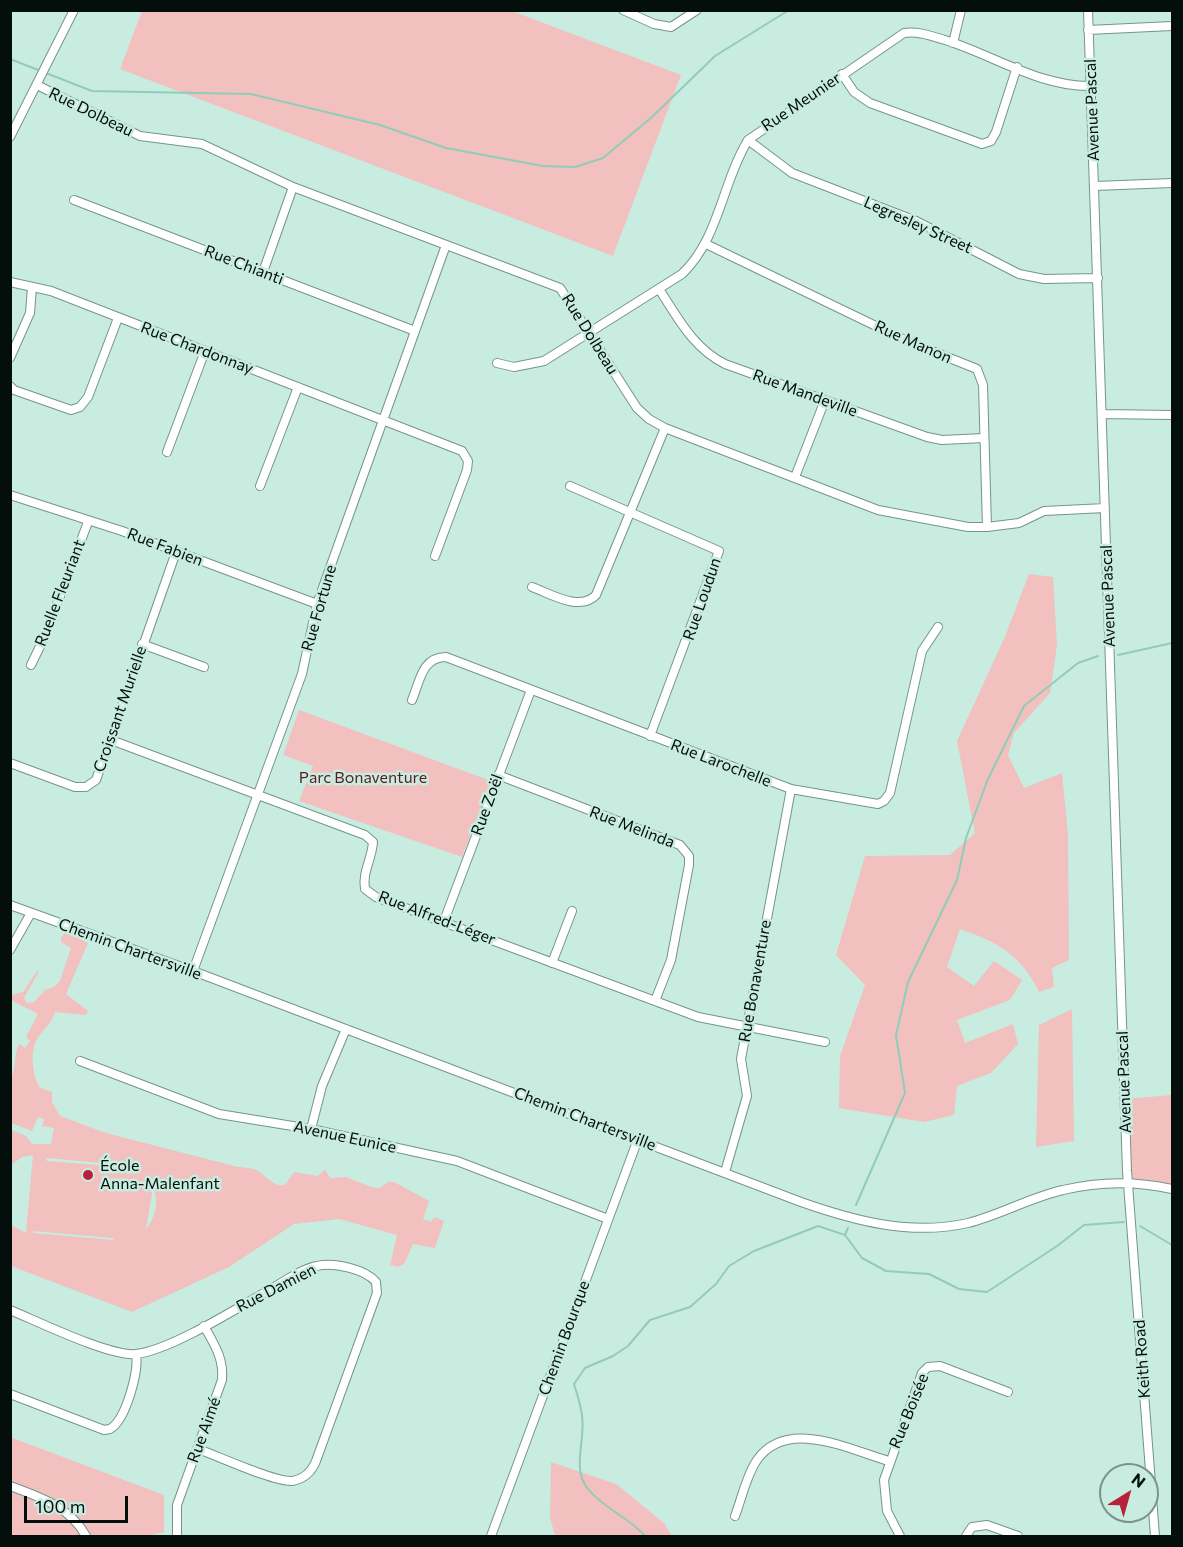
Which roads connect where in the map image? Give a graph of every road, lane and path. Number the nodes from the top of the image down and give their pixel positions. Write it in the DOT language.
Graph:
graph roads {
  1 [pos="74,10"];
  2 [pos="623,10"];
  3 [pos="697,10"];
  4 [pos="961,10"];
  5 [pos="1088,10"];
  6 [pos="1173,26"];
  7 [pos="1088,30"];
  8 [pos="952,43"];
  9 [pos="1017,67"];
  10 [pos="842,74"];
  11 [pos="37,85"];
  12 [pos="1091,86"];
  13 [pos="10,137"];
  14 [pos="748,140"];
  15 [pos="1173,183"];
  16 [pos="1095,186"];
  17 [pos="293,187"];
  18 [pos="74,200"];
  19 [pos="706,244"];
  20 [pos="446,245"];
  21 [pos="263,273"];
  22 [pos="1098,278"];
  23 [pos="10,282"];
  24 [pos="32,287"];
  25 [pos="659,289"];
  26 [pos="118,318"];
  27 [pos="415,331"];
  28 [pos="588,334"];
  29 [pos="205,351"];
  30 [pos="10,358"];
  31 [pos="497,363"];
  32 [pos="10,386"];
  33 [pos="298,387"];
  34 [pos="825,400"];
  35 [pos="1102,414"];
  36 [pos="1173,415"];
  37 [pos="381,419"];
  38 [pos="664,428"];
  39 [pos="984,438"];
  40 [pos="167,452"];
  41 [pos="795,477"];
  42 [pos="260,486"];
  43 [pos="570,486"];
  44 [pos="10,495"];
  45 [pos="1105,508"];
  46 [pos="630,513"];
  47 [pos="88,522"];
  48 [pos="987,527"];
  49 [pos="176,552"];
  50 [pos="435,556"];
  51 [pos="532,587"];
  52 [pos="317,604"];
  53 [pos="938,627"];
  54 [pos="142,644"];
  55 [pos="31,665"];
  56 [pos="204,667"];
  57 [pos="531,690"];
  58 [pos="412,700"];
  59 [pos="650,736"];
  60 [pos="111,740"];
  61 [pos="10,764"];
  62 [pos="498,775"];
  63 [pos="791,789"];
  64 [pos="258,795"];
  65 [pos="10,905"];
  66 [pos="572,911"];
  67 [pos="31,913"];
  68 [pos="444,921"];
  69 [pos="10,950"];
  70 [pos="552,963"];
  71 [pos="193,971"];
  72 [pos="655,1001"];
  73 [pos="747,1027"];
  74 [pos="346,1029"];
  75 [pos="825,1042"];
  76 [pos="80,1060"];
  77 [pos="311,1129"];
  78 [pos="638,1140"];
  79 [pos="725,1172"];
  80 [pos="1128,1182"];
  81 [pos="1173,1190"];
  82 [pos="608,1219"];
  83 [pos="10,1311"];
  84 [pos="204,1326"];
  85 [pos="136,1354"];
  86 [pos="1008,1392"];
  87 [pos="10,1394"];
  88 [pos="198,1449"];
  89 [pos="890,1461"];
  90 [pos="10,1486"];
  91 [pos="735,1516"];
  92 [pos="86,1536"];
  93 [pos="177,1536"];
  94 [pos="490,1536"];
  95 [pos="900,1536"];
  96 [pos="966,1536"];
  97 [pos="1018,1536"];
  98 [pos="1155,1536"];
  1 -- 11 [label="street"];
  2 -- 3 [label="street"];
  4 -- 8 [label="street"];
  5 -- 7 [label="street, Avenue Pascal"];
  6 -- 7 [label="street"];
  7 -- 12 [label="street, Avenue Pascal"];
  8 -- 9 [label="street, Rue Meunier"];
  8 -- 10 [label="street, Rue Meunier"];
  9 -- 10 [label="street"];
  9 -- 12 [label="street, Rue Meunier"];
  10 -- 14 [label="street, Rue Meunier"];
  11 -- 13 [label="street"];
  11 -- 17 [label="street, Rue Dolbeau"];
  12 -- 16 [label="street, Avenue Pascal"];
  14 -- 19 [label="street, Rue Meunier"];
  14 -- 22 [label="street, Legresley Street"];
  15 -- 16 [label="street"];
  16 -- 22 [label="street, Avenue Pascal"];
  17 -- 20 [label="street, Rue Dolbeau"];
  17 -- 21 [label="street"];
  18 -- 21 [label="street, Rue Chianti"];
  19 -- 25 [label="street, Rue Meunier"];
  19 -- 39 [label="street, Rue Manon"];
  20 -- 27 [label="street, Rue Fortune"];
  20 -- 28 [label="street, Rue Dolbeau"];
  21 -- 27 [label="street, Rue Chianti"];
  22 -- 35 [label="street, Avenue Pascal"];
  23 -- 24 [label="street, Rue Chardonnay"];
  24 -- 26 [label="street, Rue Chardonnay"];
  24 -- 30 [label="street"];
  25 -- 28 [label="street, Rue Meunier"];
  25 -- 34 [label="street, Rue Mandeville"];
  26 -- 29 [label="street, Rue Chardonnay"];
  26 -- 32 [label="street"];
  27 -- 37 [label="street, Rue Fortune"];
  28 -- 31 [label="street, Rue Meunier"];
  28 -- 38 [label="street, Rue Dolbeau"];
  29 -- 33 [label="street, Rue Chardonnay"];
  29 -- 40 [label="street"];
  33 -- 37 [label="street, Rue Chardonnay"];
  33 -- 42 [label="street"];
  34 -- 39 [label="street, Rue Mandeville"];
  34 -- 41 [label="street"];
  35 -- 36 [label="street"];
  35 -- 45 [label="street, Avenue Pascal"];
  37 -- 50 [label="street, Rue Chardonnay"];
  37 -- 52 [label="street, Rue Fortune"];
  38 -- 41 [label="street, Rue Dolbeau"];
  38 -- 46 [label="street"];
  39 -- 48 [label="street, Rue Manon"];
  41 -- 48 [label="street, Rue Dolbeau"];
  43 -- 46 [label="street"];
  44 -- 47 [label="street, Rue Fabien"];
  45 -- 48 [label="street, Rue Dolbeau"];
  45 -- 80 [label="street, Avenue Pascal"];
  46 -- 51 [label="street"];
  46 -- 59 [label="street, Rue Loudun"];
  47 -- 49 [label="street, Rue Fabien"];
  47 -- 55 [label="street, Ruelle Fleuriant"];
  49 -- 52 [label="street, Rue Fabien"];
  49 -- 54 [label="street, Croissant Murielle"];
  52 -- 64 [label="street, Rue Fortune"];
  53 -- 63 [label="street, Rue Larochelle"];
  54 -- 56 [label="street"];
  54 -- 60 [label="street, Croissant Murielle"];
  57 -- 58 [label="street, Rue Larochelle"];
  57 -- 59 [label="street, Rue Larochelle"];
  57 -- 62 [label="street, Rue Zoël"];
  59 -- 63 [label="street, Rue Larochelle"];
  60 -- 61 [label="street, Croissant Murielle"];
  60 -- 64 [label="street, Rue Alfred-Léger"];
  62 -- 68 [label="street, Rue Zoël"];
  62 -- 72 [label="street, Rue Melinda"];
  63 -- 73 [label="street, Rue Bonaventure"];
  64 -- 68 [label="street, Rue Alfred-Léger"];
  64 -- 71 [label="street, Rue Fortune"];
  65 -- 67 [label="street, Chemin Chartersville"];
  66 -- 70 [label="street"];
  67 -- 69 [label="street"];
  67 -- 71 [label="street, Chemin Chartersville"];
  68 -- 70 [label="street, Rue Alfred-Léger"];
  70 -- 72 [label="street, Rue Alfred-Léger"];
  71 -- 74 [label="street, Chemin Chartersville"];
  72 -- 73 [label="street, Rue Alfred-Léger"];
  73 -- 75 [label="street, Rue Alfred-Léger"];
  73 -- 79 [label="street, Rue Bonaventure"];
  74 -- 77 [label="street"];
  74 -- 78 [label="street, Chemin Chartersville"];
  76 -- 77 [label="street, Avenue Eunice"];
  77 -- 82 [label="street, Avenue Eunice"];
  78 -- 79 [label="street, Chemin Chartersville"];
  78 -- 82 [label="street, Chemin Bourque"];
  79 -- 80 [label="street, Chemin Chartersville"];
  80 -- 81 [label="street, Chemin Chartersville"];
  80 -- 98 [label="street, Keith Road"];
  82 -- 94 [label="street, Chemin Bourque"];
  83 -- 85 [label="street"];
  84 -- 85 [label="street, Rue Damien"];
  84 -- 88 [label="street, Rue Aimé"];
  84 -- 88 [label="street, Rue Damien"];
  85 -- 87 [label="street"];
  86 -- 89 [label="street, Rue Boisée"];
  88 -- 93 [label="street, Rue Aimé"];
  89 -- 91 [label="street"];
  89 -- 95 [label="street, Rue Boisée"];
  90 -- 92 [label="street"];
  96 -- 97 [label="street"];
}
